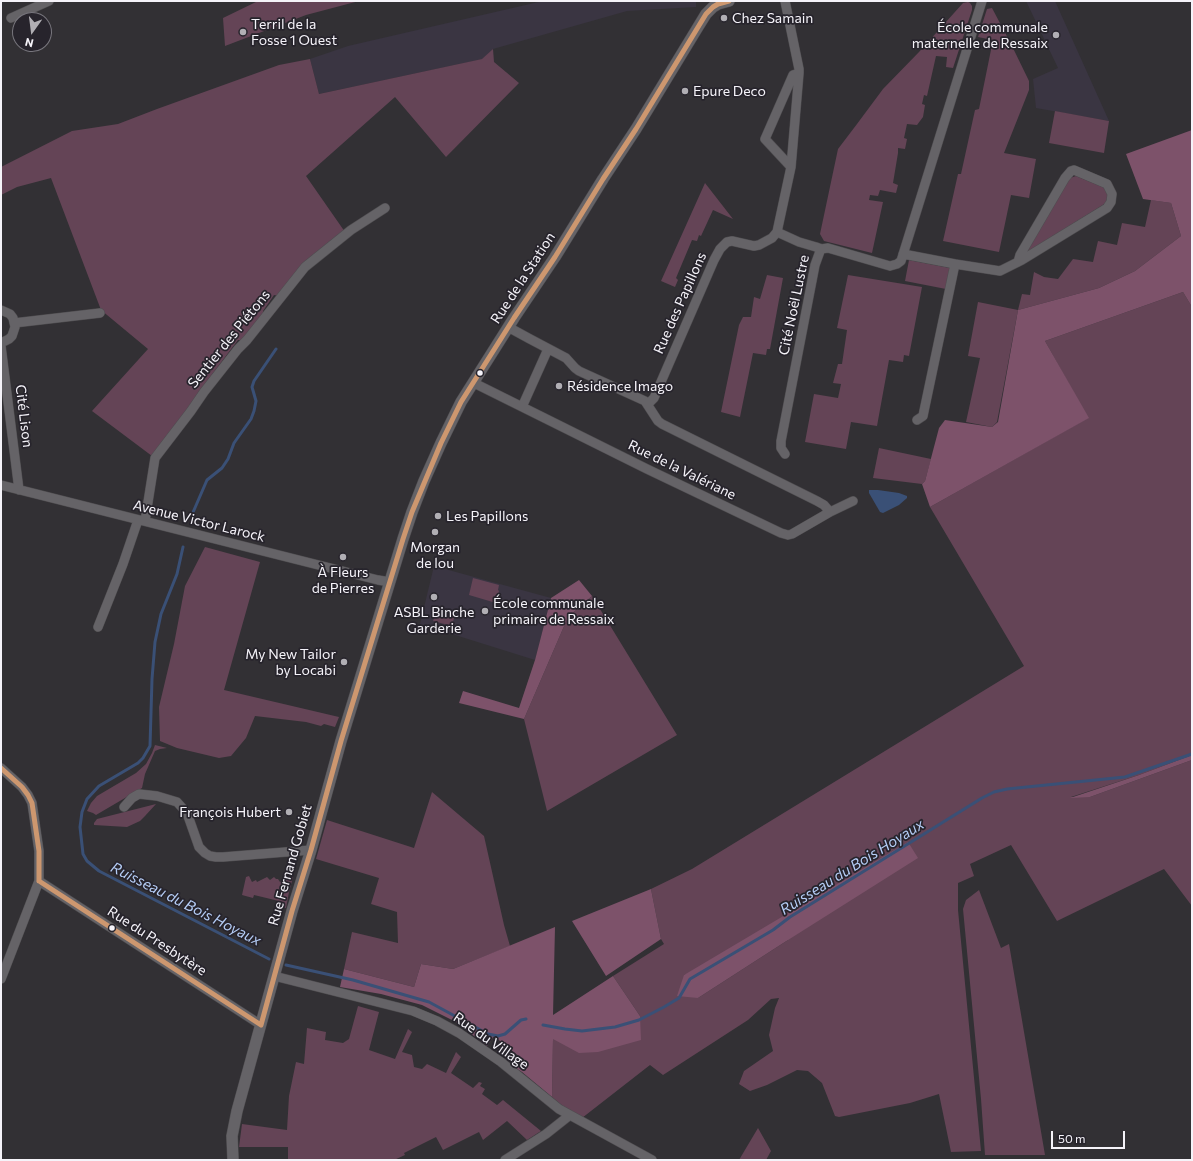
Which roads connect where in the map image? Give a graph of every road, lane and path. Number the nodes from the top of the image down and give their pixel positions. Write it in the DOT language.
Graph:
graph roads {
  1 [pos="48,1"];
  2 [pos="729,1"];
  3 [pos="785,1"];
  4 [pos="982,1"];
  5 [pos="11,18"];
  6 [pos="799,72"];
  7 [pos="791,167"];
  8 [pos="385,208"];
  9 [pos="777,232"];
  10 [pos="821,250"];
  11 [pos="903,254"];
  12 [pos="1018,262"];
  13 [pos="955,264"];
  14 [pos="1,310"];
  15 [pos="100,313"];
  16 [pos="14,323"];
  17 [pos="508,327"];
  18 [pos="1,343"];
  19 [pos="1,346"];
  20 [pos="548,349"];
  21 [pos="474,383"];
  22 [pos="648,404"];
  23 [pos="522,407"];
  24 [pos="917,420"];
  25 [pos="785,454"];
  26 [pos="1,485"];
  27 [pos="19,490"];
  28 [pos="853,501"];
  29 [pos="830,512"];
  30 [pos="142,520"];
  31 [pos="390,582"];
  32 [pos="98,627"];
  33 [pos="1,768"];
  34 [pos="124,807"];
  35 [pos="311,850"];
  36 [pos="39,881"];
  37 [pos="274,976"];
  38 [pos="1,979"];
  39 [pos="260,1025"];
  40 [pos="574,1118"];
  41 [pos="233,1160"];
  42 [pos="505,1160"];
  43 [pos="652,1160"];
  1 -- 5 [label="street"];
  2 -- 17 [label="street, Rue de la Station"];
  3 -- 6 [label="street"];
  4 -- 11 [label="street"];
  6 -- 7 [label="street"];
  6 -- 7 [label="street"];
  7 -- 9 [label="street"];
  8 -- 30 [label="street, Sentier des Piétons"];
  9 -- 10 [label="street"];
  9 -- 22 [label="street, Rue des Papillons"];
  10 -- 11 [label="street, Cité Noël Lustre"];
  10 -- 25 [label="street, Cité Noël Lustre"];
  11 -- 13 [label="street"];
  12 -- 12 [label="street"];
  12 -- 13 [label="street"];
  13 -- 24 [label="street"];
  14 -- 16 [label="street"];
  15 -- 16 [label="street"];
  16 -- 18 [label="street"];
  17 -- 20 [label="street"];
  17 -- 21 [label="street, Rue de la Station"];
  19 -- 27 [label="street, Cité Lison"];
  20 -- 22 [label="street"];
  20 -- 23 [label="street"];
  21 -- 23 [label="street, Rue de la Valériane"];
  21 -- 31 [label="street, Rue de la Station"];
  22 -- 29 [label="street"];
  23 -- 29 [label="street, Rue de la Valériane"];
  26 -- 27 [label="street, Avenue Victor Larock"];
  27 -- 30 [label="street, Avenue Victor Larock"];
  28 -- 29 [label="street, Rue de la Valériane"];
  30 -- 31 [label="street, Avenue Victor Larock"];
  30 -- 32 [label="street, Sentier des Piétons"];
  31 -- 35 [label="street, Rue Fernand Gobiet"];
  33 -- 36 [label="street"];
  34 -- 35 [label="street"];
  35 -- 37 [label="street, Rue Fernand Gobiet"];
  36 -- 38 [label="street"];
  36 -- 39 [label="street, Rue du Presbytère"];
  37 -- 39 [label="street, Rue Fernand Gobiet"];
  37 -- 40 [label="street, Rue du Village"];
  39 -- 41 [label="street, Rue Fernand Gobiet"];
  40 -- 42 [label="street"];
  40 -- 43 [label="street, Rue du Village"];
}
